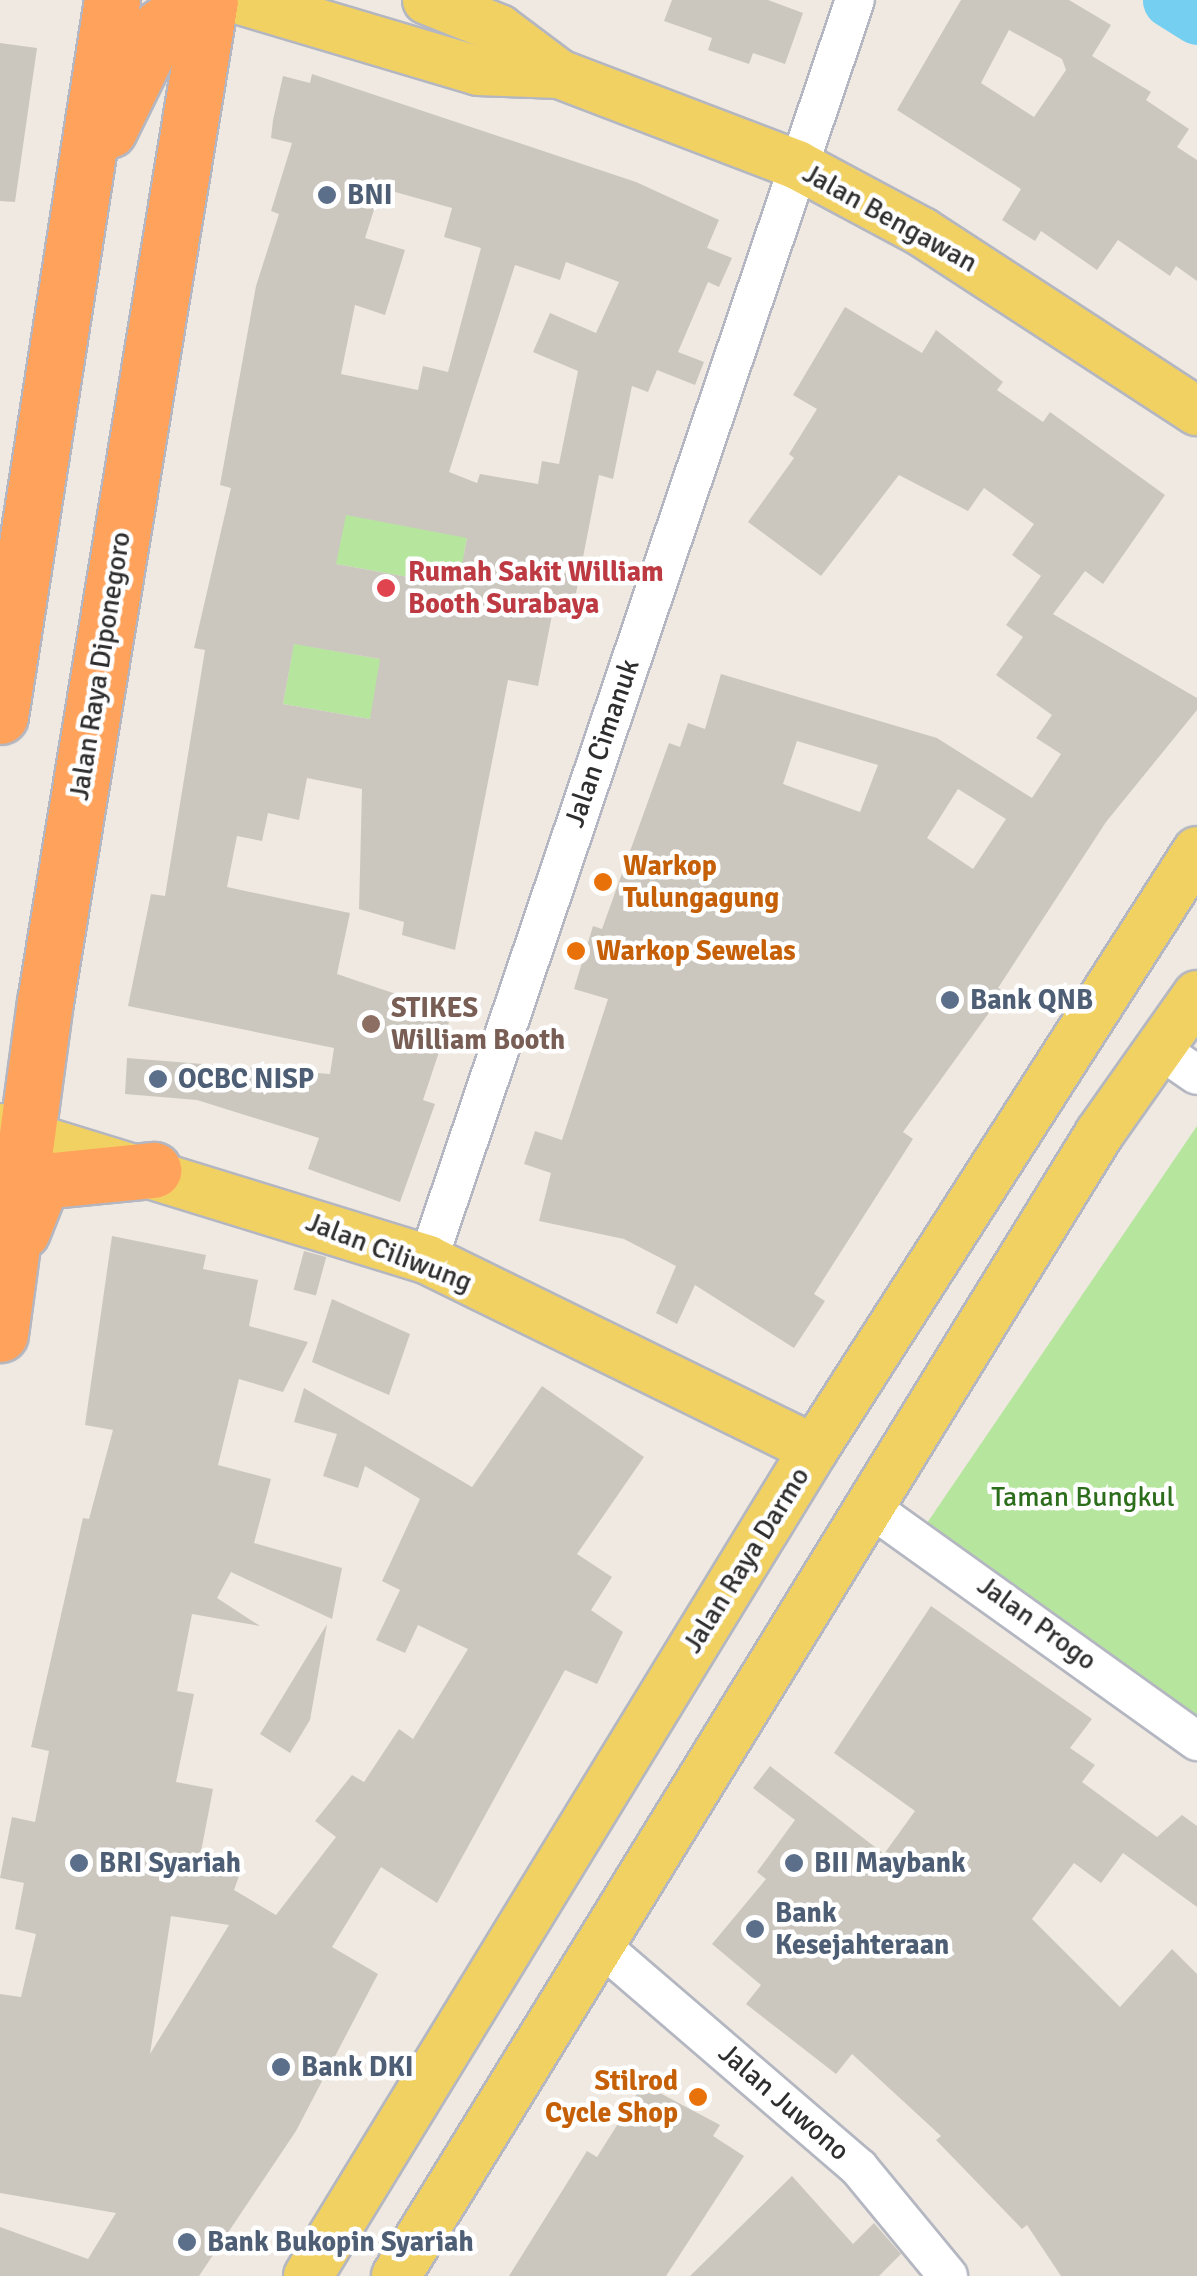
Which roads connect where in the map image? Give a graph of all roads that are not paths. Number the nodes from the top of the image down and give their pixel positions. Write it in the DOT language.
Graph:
graph roads {
  1 [pos="112,0"];
  2 [pos="196,0"];
  3 [pos="210,0"];
  4 [pos="240,0"];
  5 [pos="427,0"];
  6 [pos="856,0"];
  7 [pos="559,74"];
  8 [pos="796,166"];
  9 [pos="77,196"];
  10 [pos="1197,411"];
  11 [pos="0,716"];
  12 [pos="1197,851"];
  13 [pos="1197,995"];
  14 [pos="1179,1063"];
  15 [pos="1048,1092"];
  16 [pos="13,1132"];
  17 [pos="1099,1134"];
  18 [pos="153,1170"];
  19 [pos="988,1184"];
  20 [pos="1050,1218"];
  21 [pos="13,1246"];
  22 [pos="428,1260"];
  23 [pos="0,1334"];
  24 [pos="814,1449"];
  25 [pos="874,1510"];
  26 [pos="1197,1740"];
  27 [pos="601,1946"];
  28 [pos="308,2276"];
  29 [pos="396,2276"];
  30 [pos="948,2276"];
  1 -- 9 [label="highway"];
  2 -- 9 [label="highway"];
  3 -- 16 [label="highway, Jalan Raya Diponegoro"];
  4 -- 7 [label="main road, Jalan Bengawan"];
  5 -- 7 [label="main road, Jalan Bengawan"];
  6 -- 8 [label="street, Jalan Cimanuk"];
  7 -- 8 [label="main road, Jalan Bengawan"];
  8 -- 10 [label="main road, Jalan Bengawan"];
  8 -- 22 [label="street, Jalan Cimanuk"];
  9 -- 11 [label="highway"];
  12 -- 15 [label="main road, Jalan Raya Darmo"];
  13 -- 14 [label="main road"];
  14 -- 17 [label="main road"];
  15 -- 17 [label="main road"];
  15 -- 19 [label="main road, Jalan Raya Darmo"];
  16 -- 18 [label="main road, Jalan Ciliwung"];
  16 -- 21 [label="highway, Jalan Raya Diponegoro"];
  17 -- 20 [label="main road"];
  18 -- 21 [label="highway"];
  18 -- 22 [label="main road, Jalan Ciliwung"];
  19 -- 20 [label="main road"];
  19 -- 24 [label="main road, Jalan Raya Darmo"];
  20 -- 25 [label="main road"];
  21 -- 23 [label="highway, Jalan Raya Diponegoro"];
  22 -- 24 [label="main road, Jalan Ciliwung"];
  24 -- 28 [label="main road, Jalan Raya Darmo"];
  25 -- 26 [label="street, Jalan Progo"];
  25 -- 27 [label="main road"];
  27 -- 29 [label="main road"];
  27 -- 30 [label="street, Jalan Juwono"];
}
